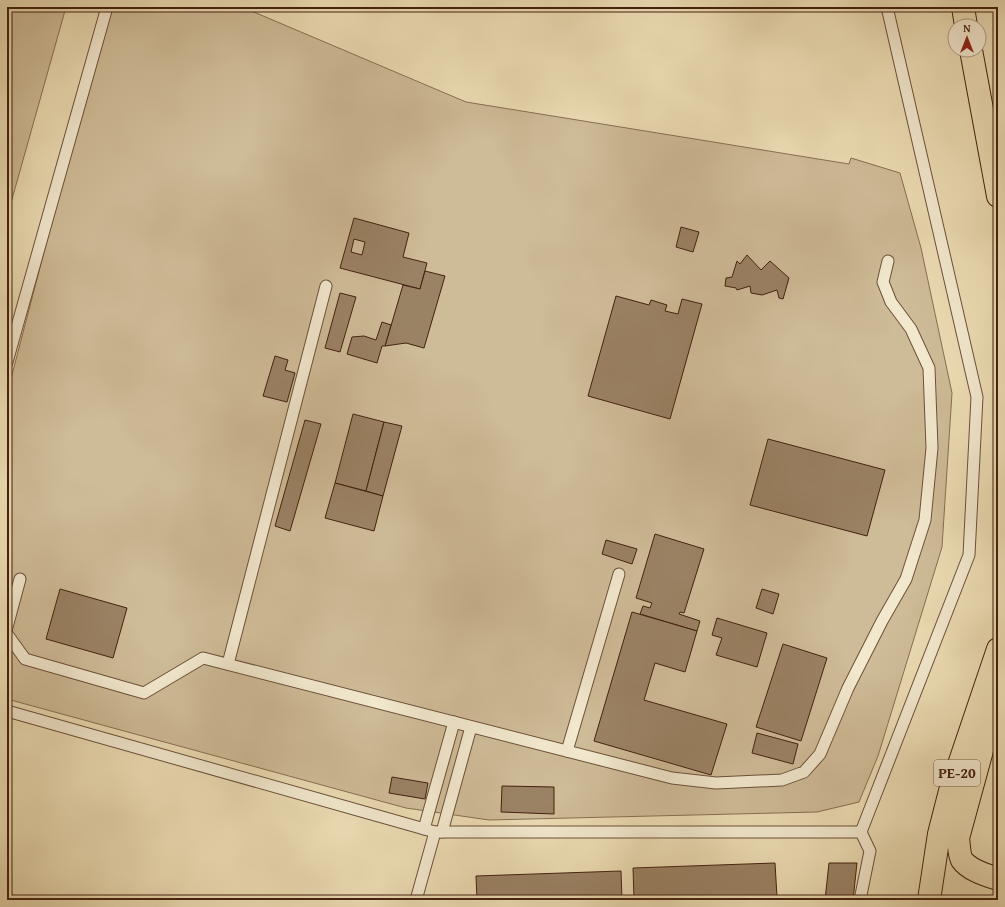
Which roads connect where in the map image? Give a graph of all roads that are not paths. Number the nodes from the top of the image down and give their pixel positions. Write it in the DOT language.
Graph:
graph roads {
  1 [pos="107,7"];
  2 [pos="887,7"];
  3 [pos="963,7"];
  4 [pos="965,18"];
  5 [pos="972,58"];
  6 [pos="998,196"];
  7 [pos="888,261"];
  8 [pos="326,286"];
  9 [pos="7,362"];
  10 [pos="619,574"];
  11 [pos="20,579"];
  12 [pos="7,627"];
  13 [pos="7,634"];
  14 [pos="998,649"];
  15 [pos="228,664"];
  16 [pos="998,692"];
  17 [pos="7,711"];
  18 [pos="454,722"];
  19 [pos="471,727"];
  20 [pos="567,751"];
  21 [pos="424,829"];
  22 [pos="438,832"];
  23 [pos="860,832"];
  24 [pos="998,879"];
  25 [pos="416,900"];
  26 [pos="860,900"];
  27 [pos="929,900"];
  1 -- 9 [label="lane"];
  2 -- 23 [label="lane"];
  3 -- 4 [label="highway"];
  5 -- 6 [label="highway"];
  7 -- 20 [label="lane"];
  8 -- 15 [label="lane"];
  10 -- 20 [label="lane"];
  11 -- 12 [label="lane"];
  13 -- 15 [label="lane"];
  14 -- 27 [label="highway, PE-20"];
  15 -- 18 [label="lane"];
  16 -- 24 [label="highway"];
  17 -- 21 [label="lane"];
  18 -- 19 [label="lane"];
  18 -- 21 [label="lane"];
  19 -- 20 [label="lane"];
  19 -- 22 [label="lane"];
  21 -- 22 [label="lane"];
  22 -- 23 [label="lane"];
  22 -- 25 [label="lane"];
  23 -- 26 [label="lane"];
}
